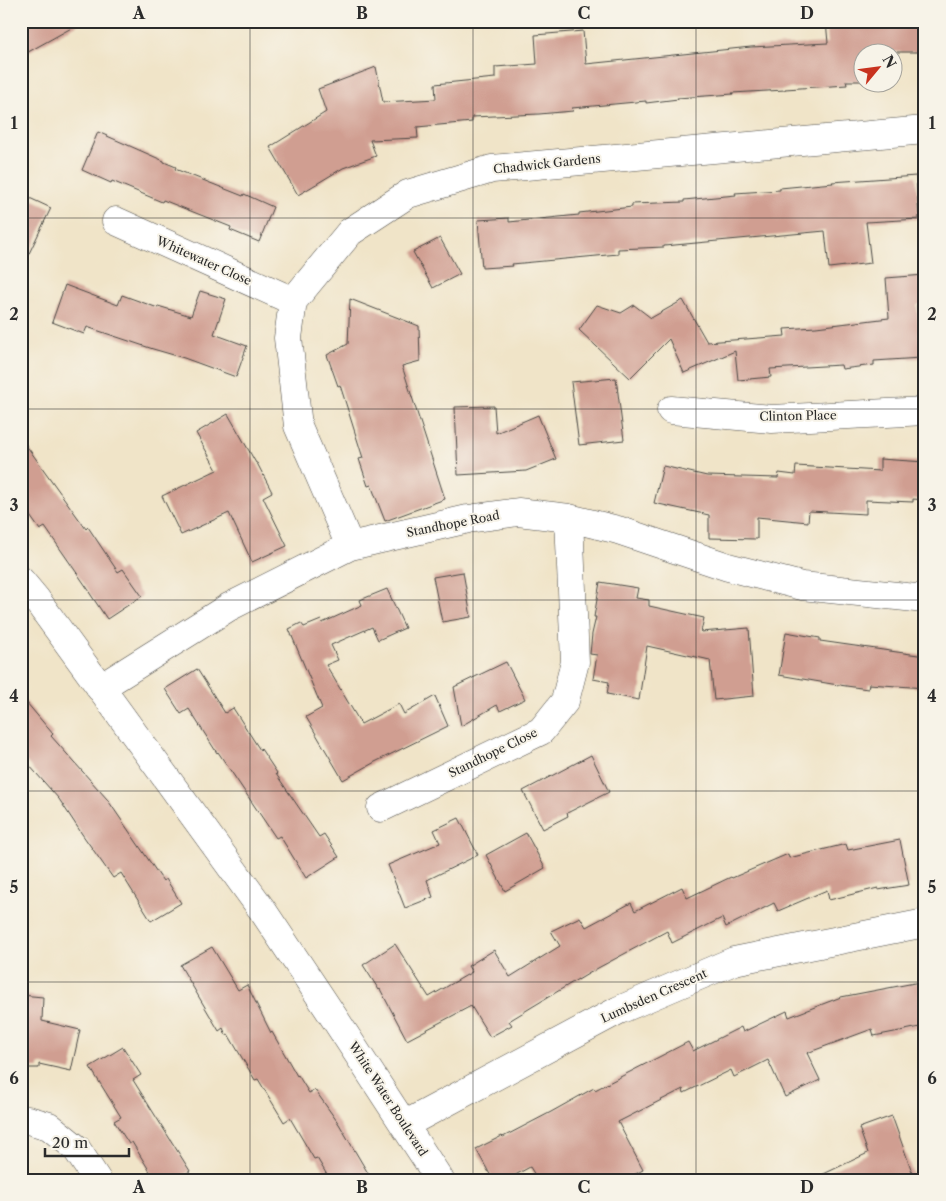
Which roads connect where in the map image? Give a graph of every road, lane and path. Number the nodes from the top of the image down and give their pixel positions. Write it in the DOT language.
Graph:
graph roads {
  1 [pos="925,130"];
  2 [pos="116,221"];
  3 [pos="293,301"];
  4 [pos="671,410"];
  5 [pos="925,411"];
  6 [pos="569,518"];
  7 [pos="350,546"];
  8 [pos="21,581"];
  9 [pos="925,599"];
  10 [pos="100,688"];
  11 [pos="381,808"];
  12 [pos="925,923"];
  13 [pos="21,1120"];
  14 [pos="404,1125"];
  15 [pos="97,1180"];
  16 [pos="440,1180"];
  1 -- 3 [label="street, Chadwick Gardens"];
  2 -- 3 [label="street, Whitewater Close"];
  3 -- 7 [label="street"];
  4 -- 5 [label="street, Clinton Place"];
  6 -- 7 [label="street, Standhope Road"];
  6 -- 9 [label="street, Standhope Road"];
  6 -- 11 [label="street, Standhope Close"];
  7 -- 10 [label="street, Standhope Road"];
  8 -- 10 [label="street, White Water Boulevard"];
  10 -- 14 [label="street, White Water Boulevard"];
  12 -- 14 [label="street, Lumbsden Crescent"];
  13 -- 15 [label="street"];
  14 -- 16 [label="street, White Water Boulevard"];
}
